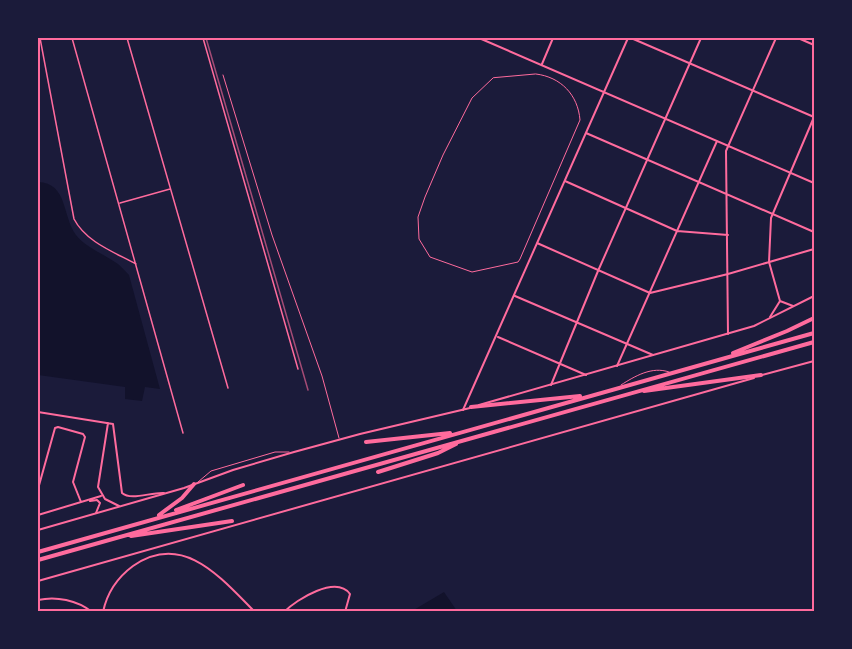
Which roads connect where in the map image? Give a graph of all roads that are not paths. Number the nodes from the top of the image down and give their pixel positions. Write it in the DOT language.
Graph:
graph roads {
  1 [pos="39,38"];
  2 [pos="72,38"];
  3 [pos="127,38"];
  4 [pos="203,38"];
  5 [pos="479,38"];
  6 [pos="553,38"];
  7 [pos="630,38"];
  8 [pos="701,38"];
  9 [pos="776,38"];
  10 [pos="798,38"];
  11 [pos="814,45"];
  12 [pos="690,63"];
  13 [pos="542,64"];
  14 [pos="223,75"];
  15 [pos="752,90"];
  16 [pos="603,92"];
  17 [pos="814,117"];
  18 [pos="665,118"];
  19 [pos="585,132"];
  20 [pos="717,141"];
  21 [pos="727,146"];
  22 [pos="647,159"];
  23 [pos="789,172"];
  24 [pos="565,181"];
  25 [pos="699,181"];
  26 [pos="814,183"];
  27 [pos="171,188"];
  28 [pos="727,195"];
  29 [pos="119,203"];
  30 [pos="626,207"];
  31 [pos="772,213"];
  32 [pos="677,231"];
  33 [pos="814,232"];
  34 [pos="728,235"];
  35 [pos="537,243"];
  36 [pos="814,249"];
  37 [pos="519,261"];
  38 [pos="769,262"];
  39 [pos="136,264"];
  40 [pos="598,271"];
  41 [pos="728,274"];
  42 [pos="650,293"];
  43 [pos="515,296"];
  44 [pos="814,296"];
  45 [pos="780,301"];
  46 [pos="793,306"];
  47 [pos="814,318"];
  48 [pos="769,320"];
  49 [pos="576,322"];
  50 [pos="814,333"];
  51 [pos="728,334"];
  52 [pos="497,336"];
  53 [pos="814,342"];
  54 [pos="627,344"];
  55 [pos="654,356"];
  56 [pos="716,360"];
  57 [pos="814,361"];
  58 [pos="559,363"];
  59 [pos="617,366"];
  60 [pos="298,369"];
  61 [pos="586,375"];
  62 [pos="761,375"];
  63 [pos="550,385"];
  64 [pos="228,388"];
  65 [pos="638,391"];
  66 [pos="595,394"];
  67 [pos="471,407"];
  68 [pos="463,410"];
  69 [pos="38,411"];
  70 [pos="108,423"];
  71 [pos="459,432"];
  72 [pos="183,433"];
  73 [pos="339,440"];
  74 [pos="465,440"];
  75 [pos="366,442"];
  76 [pos="294,452"];
  77 [pos="378,472"];
  78 [pos="196,484"];
  79 [pos="243,484"];
  80 [pos="38,489"];
  81 [pos="167,493"];
  82 [pos="101,495"];
  83 [pos="87,501"];
  84 [pos="81,502"];
  85 [pos="119,506"];
  86 [pos="96,513"];
  87 [pos="38,515"];
  88 [pos="156,518"];
  89 [pos="232,520"];
  90 [pos="38,530"];
  91 [pos="119,537"];
  92 [pos="145,551"];
  93 [pos="38,552"];
  94 [pos="147,557"];
  95 [pos="38,560"];
  96 [pos="38,581"];
  97 [pos="38,600"];
  98 [pos="92,612"];
  99 [pos="102,612"];
  100 [pos="255,612"];
  101 [pos="284,612"];
  102 [pos="345,612"];
  1 -- 39 [label="street"];
  2 -- 29 [label="street"];
  3 -- 27 [label="street"];
  4 -- 60 [label="street"];
  5 -- 13 [label="street"];
  6 -- 13 [label="street"];
  7 -- 12 [label="street"];
  7 -- 16 [label="street"];
  8 -- 12 [label="street"];
  9 -- 15 [label="street"];
  10 -- 11 [label="street"];
  12 -- 15 [label="street"];
  12 -- 18 [label="street"];
  13 -- 16 [label="street"];
  14 -- 73 [label="lane"];
  15 -- 17 [label="street"];
  15 -- 21 [label="street"];
  16 -- 18 [label="street"];
  16 -- 19 [label="street"];
  17 -- 23 [label="street"];
  18 -- 20 [label="street"];
  18 -- 22 [label="street"];
  19 -- 22 [label="street"];
  19 -- 24 [label="street"];
  20 -- 21 [label="street"];
  20 -- 25 [label="street"];
  21 -- 23 [label="street"];
  21 -- 28 [label="street"];
  22 -- 25 [label="street"];
  22 -- 30 [label="street"];
  23 -- 26 [label="street"];
  23 -- 31 [label="street"];
  24 -- 30 [label="street"];
  24 -- 35 [label="street"];
  25 -- 28 [label="street"];
  25 -- 32 [label="street"];
  27 -- 29 [label="street"];
  27 -- 64 [label="street"];
  28 -- 31 [label="street"];
  28 -- 34 [label="street"];
  29 -- 39 [label="street"];
  30 -- 32 [label="street"];
  30 -- 40 [label="street"];
  31 -- 33 [label="street"];
  31 -- 38 [label="street"];
  32 -- 34 [label="street"];
  32 -- 42 [label="street"];
  34 -- 41 [label="street"];
  35 -- 40 [label="street"];
  35 -- 43 [label="street"];
  36 -- 38 [label="street"];
  37 -- 37 [label="lane"];
  38 -- 41 [label="street"];
  38 -- 45 [label="street"];
  39 -- 72 [label="street"];
  40 -- 42 [label="street"];
  40 -- 49 [label="street"];
  41 -- 42 [label="street"];
  41 -- 51 [label="street"];
  42 -- 54 [label="street"];
  43 -- 49 [label="street"];
  43 -- 52 [label="street"];
  44 -- 46 [label="street"];
  45 -- 46 [label="street"];
  45 -- 48 [label="street"];
  46 -- 48 [label="street"];
  47 -- 56 [label="highway"];
  48 -- 51 [label="street"];
  49 -- 54 [label="street"];
  49 -- 58 [label="street"];
  50 -- 56 [label="highway"];
  51 -- 55 [label="street"];
  52 -- 58 [label="street"];
  52 -- 68 [label="street"];
  53 -- 65 [label="highway"];
  54 -- 55 [label="street"];
  54 -- 59 [label="street"];
  55 -- 59 [label="street"];
  56 -- 66 [label="highway"];
  57 -- 62 [label="street"];
  58 -- 61 [label="street"];
  58 -- 63 [label="street"];
  59 -- 61 [label="street"];
  61 -- 63 [label="street"];
  62 -- 65 [label="highway"];
  62 -- 92 [label="street"];
  63 -- 67 [label="street"];
  65 -- 74 [label="highway"];
  66 -- 67 [label="highway"];
  66 -- 71 [label="highway"];
  67 -- 68 [label="street"];
  68 -- 73 [label="street"];
  69 -- 70 [label="street"];
  70 -- 81 [label="street"];
  70 -- 82 [label="street"];
  71 -- 75 [label="highway"];
  71 -- 88 [label="highway"];
  73 -- 76 [label="street"];
  74 -- 77 [label="highway"];
  74 -- 91 [label="highway"];
  76 -- 78 [label="street"];
  76 -- 78 [label="lane"];
  78 -- 81 [label="street"];
  78 -- 88 [label="highway"];
  79 -- 88 [label="highway"];
  80 -- 84 [label="street"];
  81 -- 85 [label="street"];
  82 -- 83 [label="street"];
  82 -- 85 [label="street"];
  83 -- 84 [label="street"];
  83 -- 86 [label="street"];
  84 -- 87 [label="street"];
  85 -- 86 [label="street"];
  86 -- 90 [label="street"];
  88 -- 93 [label="highway"];
  89 -- 91 [label="highway"];
  91 -- 95 [label="highway"];
  92 -- 94 [label="street"];
  92 -- 96 [label="street"];
  94 -- 99 [label="street"];
  94 -- 100 [label="street"];
  97 -- 98 [label="street"];
  101 -- 102 [label="street"];
}
